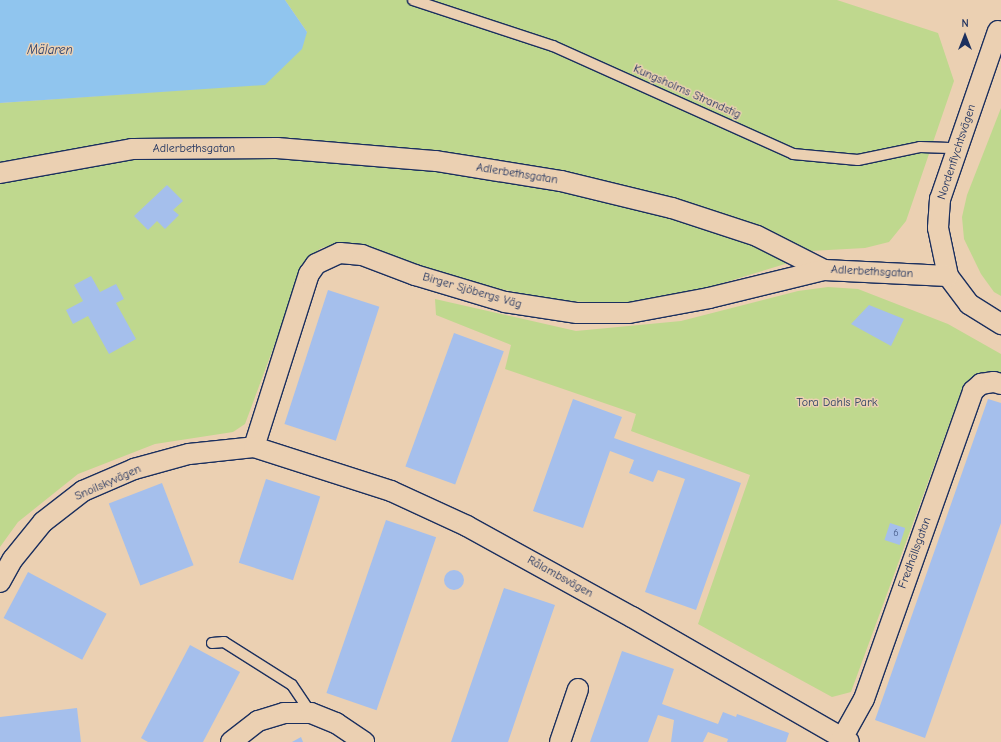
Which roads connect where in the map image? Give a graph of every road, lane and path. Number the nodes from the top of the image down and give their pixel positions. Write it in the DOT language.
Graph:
graph roads {
  1 [pos="413,0"];
  2 [pos="998,31"];
  3 [pos="957,148"];
  4 [pos="0,173"];
  5 [pos="824,270"];
  6 [pos="948,276"];
  7 [pos="1001,324"];
  8 [pos="1001,384"];
  9 [pos="254,447"];
  10 [pos="0,582"];
  11 [pos="212,643"];
  12 [pos="578,689"];
  13 [pos="311,713"];
  14 [pos="844,741"];
  15 [pos="231,742"];
  16 [pos="364,742"];
  17 [pos="560,742"];
  1 -- 3 [label="lane, Kungsholms Strandstig"];
  2 -- 3 [label="street, Nordenflychtsvägen"];
  3 -- 6 [label="street, Nordenflychtsvägen"];
  4 -- 5 [label="street, Adlerbethsgatan"];
  5 -- 6 [label="street, Adlerbethsgatan"];
  5 -- 9 [label="street, Birger Sjöbergs Väg"];
  6 -- 7 [label="street"];
  8 -- 14 [label="street, Fredhällsgatan"];
  9 -- 10 [label="street, Snoilskyvägen"];
  9 -- 14 [label="street, Rålambsvägen"];
  11 -- 13 [label="lane"];
  12 -- 17 [label="street"];
  13 -- 15 [label="street"];
  13 -- 16 [label="street"];
}
